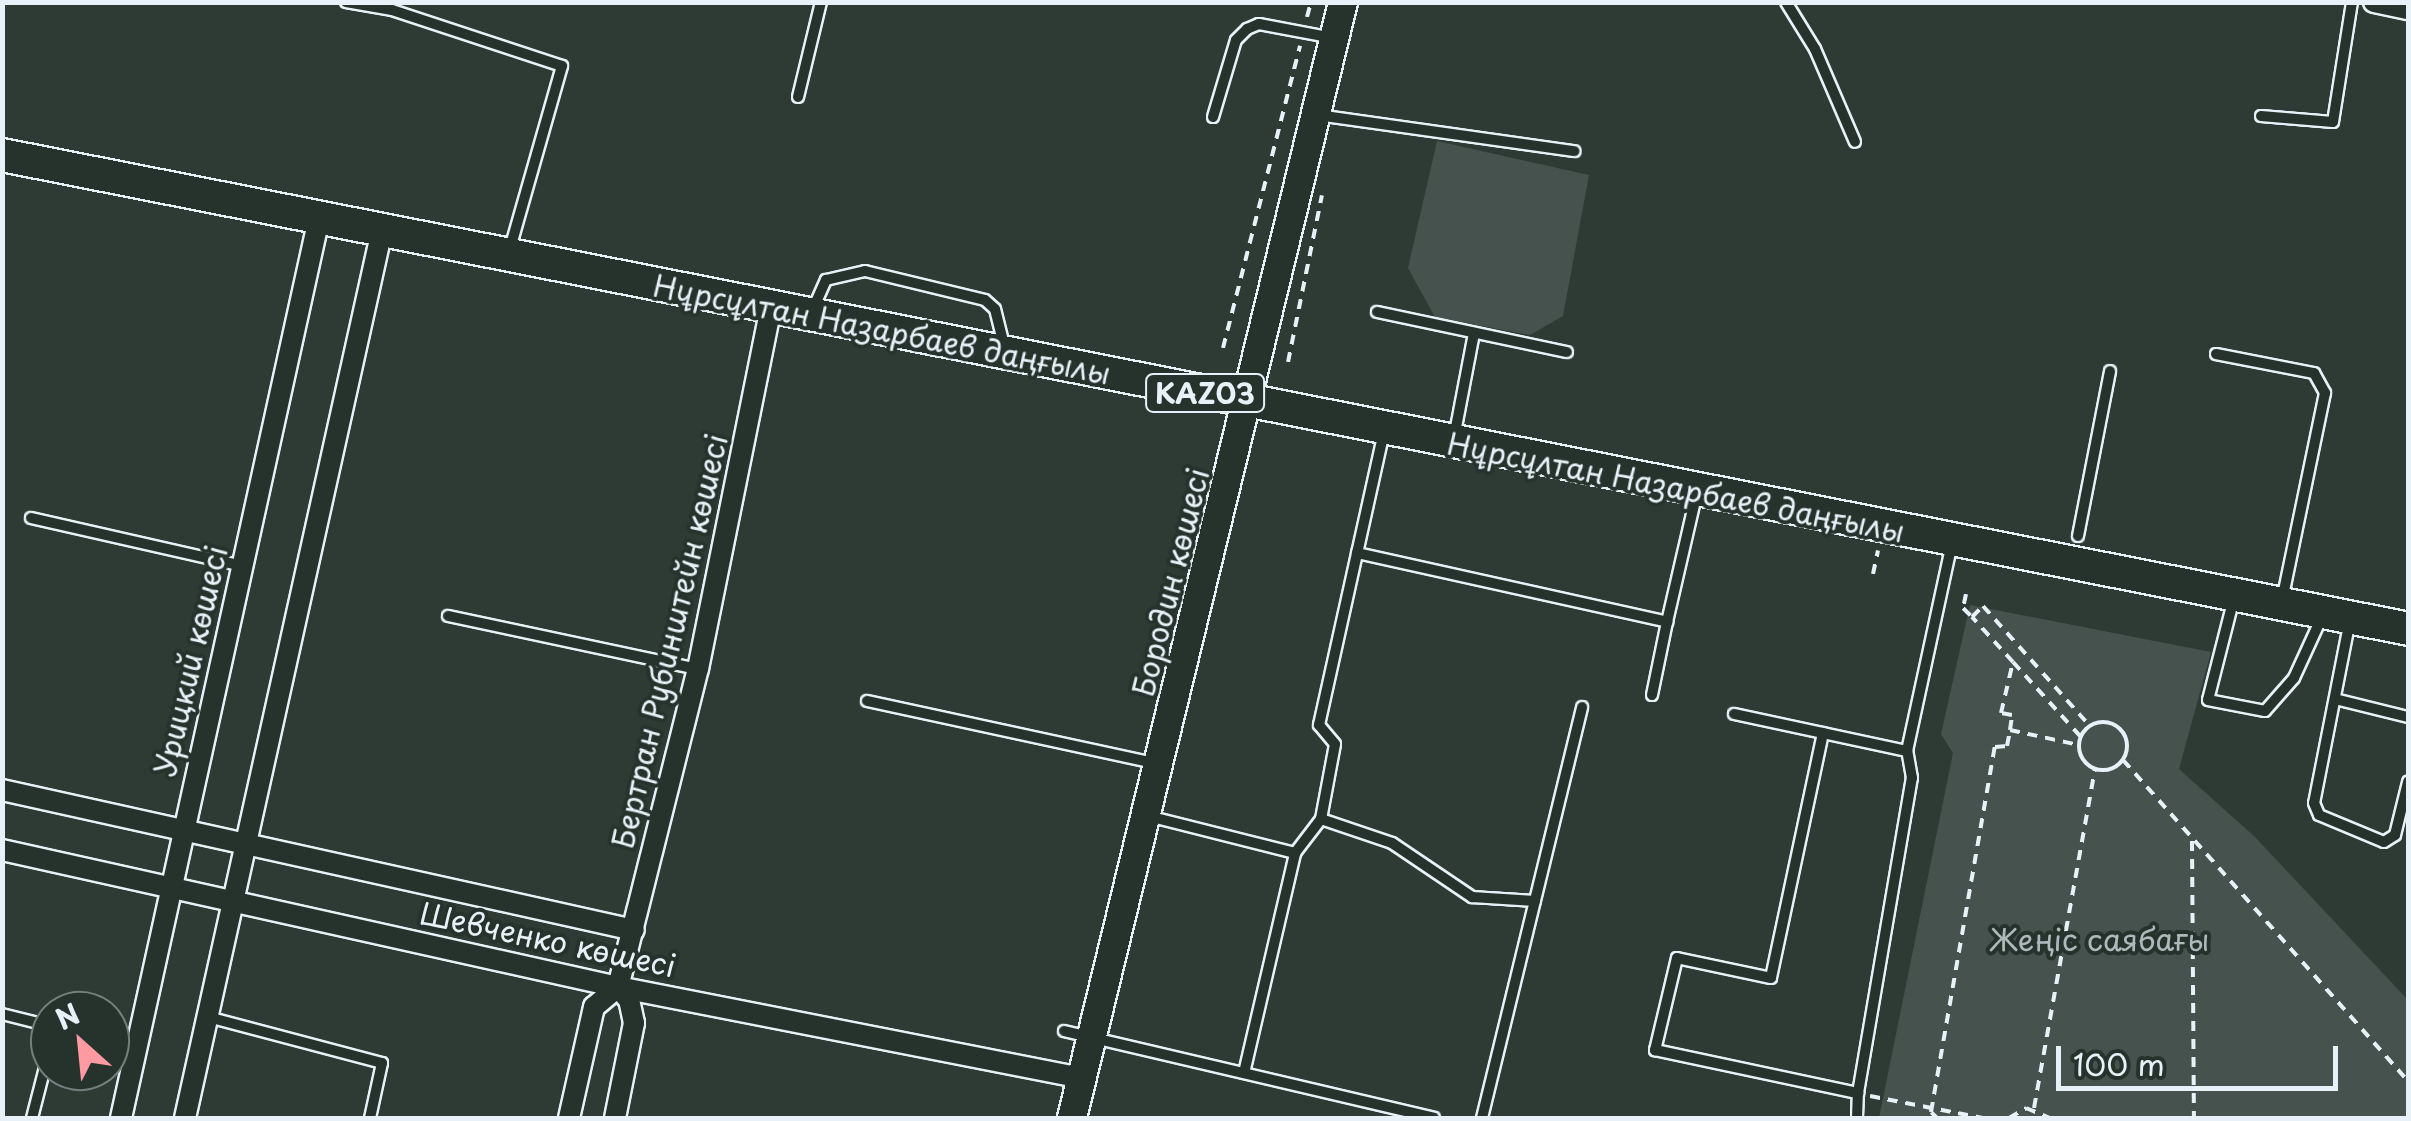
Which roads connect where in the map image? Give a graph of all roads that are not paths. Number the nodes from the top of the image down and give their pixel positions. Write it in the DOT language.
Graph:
graph roads {
  1 [pos="346,2"];
  2 [pos="821,2"];
  3 [pos="1343,2"];
  4 [pos="1786,2"];
  5 [pos="2352,2"];
  6 [pos="2374,2"];
  7 [pos="392,6"];
  8 [pos="2408,9"];
  9 [pos="1334,38"];
  10 [pos="798,97"];
  11 [pos="1316,115"];
  12 [pos="1213,116"];
  13 [pos="2261,116"];
  14 [pos="1855,142"];
  15 [pos="1574,151"];
  16 [pos="2,155"];
  17 [pos="319,218"];
  18 [pos="382,230"];
  19 [pos="508,255"];
  20 [pos="771,307"];
  21 [pos="1377,312"];
  22 [pos="810,315"];
  23 [pos="1474,332"];
  24 [pos="1566,352"];
  25 [pos="1006,354"];
  26 [pos="2216,354"];
  27 [pos="2110,371"];
  28 [pos="1248,402"];
  29 [pos="1385,430"];
  30 [pos="1453,444"];
  31 [pos="1697,491"];
  32 [pos="32,518"];
  33 [pos="2078,536"];
  34 [pos="1952,541"];
  35 [pos="1358,552"];
  36 [pos="242,566"];
  37 [pos="2234,598"];
  38 [pos="2280,606"];
  39 [pos="448,616"];
  40 [pos="2336,616"];
  41 [pos="1667,622"];
  42 [pos="2408,630"];
  43 [pos="698,669"];
  44 [pos="1652,695"];
  45 [pos="2335,699"];
  46 [pos="866,701"];
  47 [pos="1582,707"];
  48 [pos="1734,714"];
  49 [pos="2408,717"];
  50 [pos="1823,733"];
  51 [pos="1907,751"];
  52 [pos="1160,764"];
  53 [pos="2408,782"];
  54 [pos="2,790"];
  55 [pos="1147,816"];
  56 [pos="1321,818"];
  57 [pos="182,832"];
  58 [pos="248,847"];
  59 [pos="2,850"];
  60 [pos="1295,853"];
  61 [pos="168,888"];
  62 [pos="1535,901"];
  63 [pos="234,904"];
  64 [pos="634,930"];
  65 [pos="618,987"];
  66 [pos="2,1014"];
  67 [pos="208,1017"];
  68 [pos="30,1021"];
  69 [pos="1078,1034"];
  70 [pos="1244,1073"];
  71 [pos="1082,1078"];
  72 [pos="39,1091"];
  73 [pos="1858,1094"];
  74 [pos="32,1118"];
  75 [pos="121,1118"];
  76 [pos="185,1118"];
  77 [pos="370,1118"];
  78 [pos="569,1118"];
  79 [pos="615,1118"];
  80 [pos="1072,1118"];
  81 [pos="1434,1118"];
  82 [pos="1482,1118"];
  83 [pos="1857,1118"];
  1 -- 7 [label="lane"];
  2 -- 10 [label="lane"];
  3 -- 9 [label="street, Бородин көшесі"];
  4 -- 14 [label="lane"];
  5 -- 13 [label="lane"];
  6 -- 8 [label="street"];
  7 -- 19 [label="lane"];
  9 -- 11 [label="street, Бородин көшесі"];
  9 -- 12 [label="lane"];
  11 -- 15 [label="lane"];
  11 -- 28 [label="street, Бородин көшесі"];
  16 -- 17 [label="main road, Нұрсұлтан Назарбаев даңғылы / KАZ03"];
  17 -- 18 [label="main road, Нұрсұлтан Назарбаев даңғылы / KАZ03"];
  17 -- 36 [label="street, Урицкий көшесі"];
  18 -- 19 [label="main road, Нұрсұлтан Назарбаев даңғылы / KАZ03"];
  18 -- 58 [label="street"];
  19 -- 20 [label="main road, Нұрсұлтан Назарбаев даңғылы / KАZ03"];
  20 -- 22 [label="main road, Нұрсұлтан Назарбаев даңғылы / KАZ03"];
  20 -- 43 [label="street, Бертран Рубинштейн көшесі"];
  21 -- 23 [label="lane"];
  22 -- 25 [label="main road, Нұрсұлтан Назарбаев даңғылы / KАZ03"];
  22 -- 25 [label="lane"];
  23 -- 24 [label="lane"];
  23 -- 30 [label="lane"];
  25 -- 28 [label="main road, Нұрсұлтан Назарбаев даңғылы / KАZ03"];
  26 -- 38 [label="lane"];
  27 -- 33 [label="lane"];
  28 -- 29 [label="main road, Нұрсұлтан Назарбаев даңғылы / KАZ03"];
  28 -- 52 [label="street, Бородин көшесі"];
  29 -- 30 [label="main road, Нұрсұлтан Назарбаев даңғылы / KАZ03"];
  29 -- 35 [label="lane"];
  30 -- 31 [label="main road, Нұрсұлтан Назарбаев даңғылы / KАZ03"];
  31 -- 34 [label="main road, Нұрсұлтан Назарбаев даңғылы / KАZ03"];
  31 -- 41 [label="lane"];
  32 -- 36 [label="lane"];
  34 -- 37 [label="main road, Нұрсұлтан Назарбаев даңғылы / KАZ03"];
  34 -- 51 [label="lane"];
  35 -- 41 [label="lane"];
  35 -- 56 [label="lane"];
  36 -- 57 [label="street, Урицкий көшесі"];
  37 -- 38 [label="main road, Нұрсұлтан Назарбаев даңғылы / KАZ03"];
  37 -- 40 [label="lane"];
  38 -- 40 [label="main road, Нұрсұлтан Назарбаев даңғылы / KАZ03"];
  39 -- 43 [label="lane"];
  40 -- 42 [label="main road, Нұрсұлтан Назарбаев даңғылы / KАZ03"];
  40 -- 45 [label="lane"];
  41 -- 44 [label="lane"];
  43 -- 64 [label="street, Бертран Рубинштейн көшесі"];
  45 -- 49 [label="lane"];
  45 -- 53 [label="lane"];
  46 -- 52 [label="lane"];
  47 -- 62 [label="lane"];
  48 -- 50 [label="lane"];
  50 -- 51 [label="lane"];
  50 -- 73 [label="lane"];
  51 -- 73 [label="lane"];
  52 -- 55 [label="street, Бородин көшесі"];
  54 -- 57 [label="street, Шевченко көшесі"];
  55 -- 60 [label="lane"];
  55 -- 69 [label="street, Бородин көшесі"];
  56 -- 60 [label="lane"];
  56 -- 62 [label="lane"];
  57 -- 58 [label="street, Шевченко көшесі"];
  57 -- 61 [label="street, Урицкий көшесі"];
  58 -- 63 [label="street"];
  58 -- 64 [label="street, Шевченко көшесі"];
  59 -- 61 [label="street, Шевченко көшесі"];
  60 -- 70 [label="lane"];
  61 -- 63 [label="street, Шевченко көшесі"];
  61 -- 75 [label="street, Урицкий көшесі"];
  62 -- 82 [label="lane"];
  63 -- 65 [label="street, Шевченко көшесі"];
  63 -- 67 [label="street"];
  64 -- 65 [label="street, Бертран Рубинштейн көшесі"];
  65 -- 71 [label="street, Шевченко көшесі"];
  65 -- 78 [label="street"];
  65 -- 79 [label="street"];
  66 -- 68 [label="lane"];
  67 -- 76 [label="street"];
  67 -- 77 [label="lane"];
  69 -- 70 [label="lane"];
  69 -- 71 [label="street, Бородин көшесі"];
  70 -- 81 [label="lane"];
  71 -- 80 [label="street, Бородин көшесі"];
  72 -- 74 [label="lane"];
  73 -- 83 [label="lane"];
}
